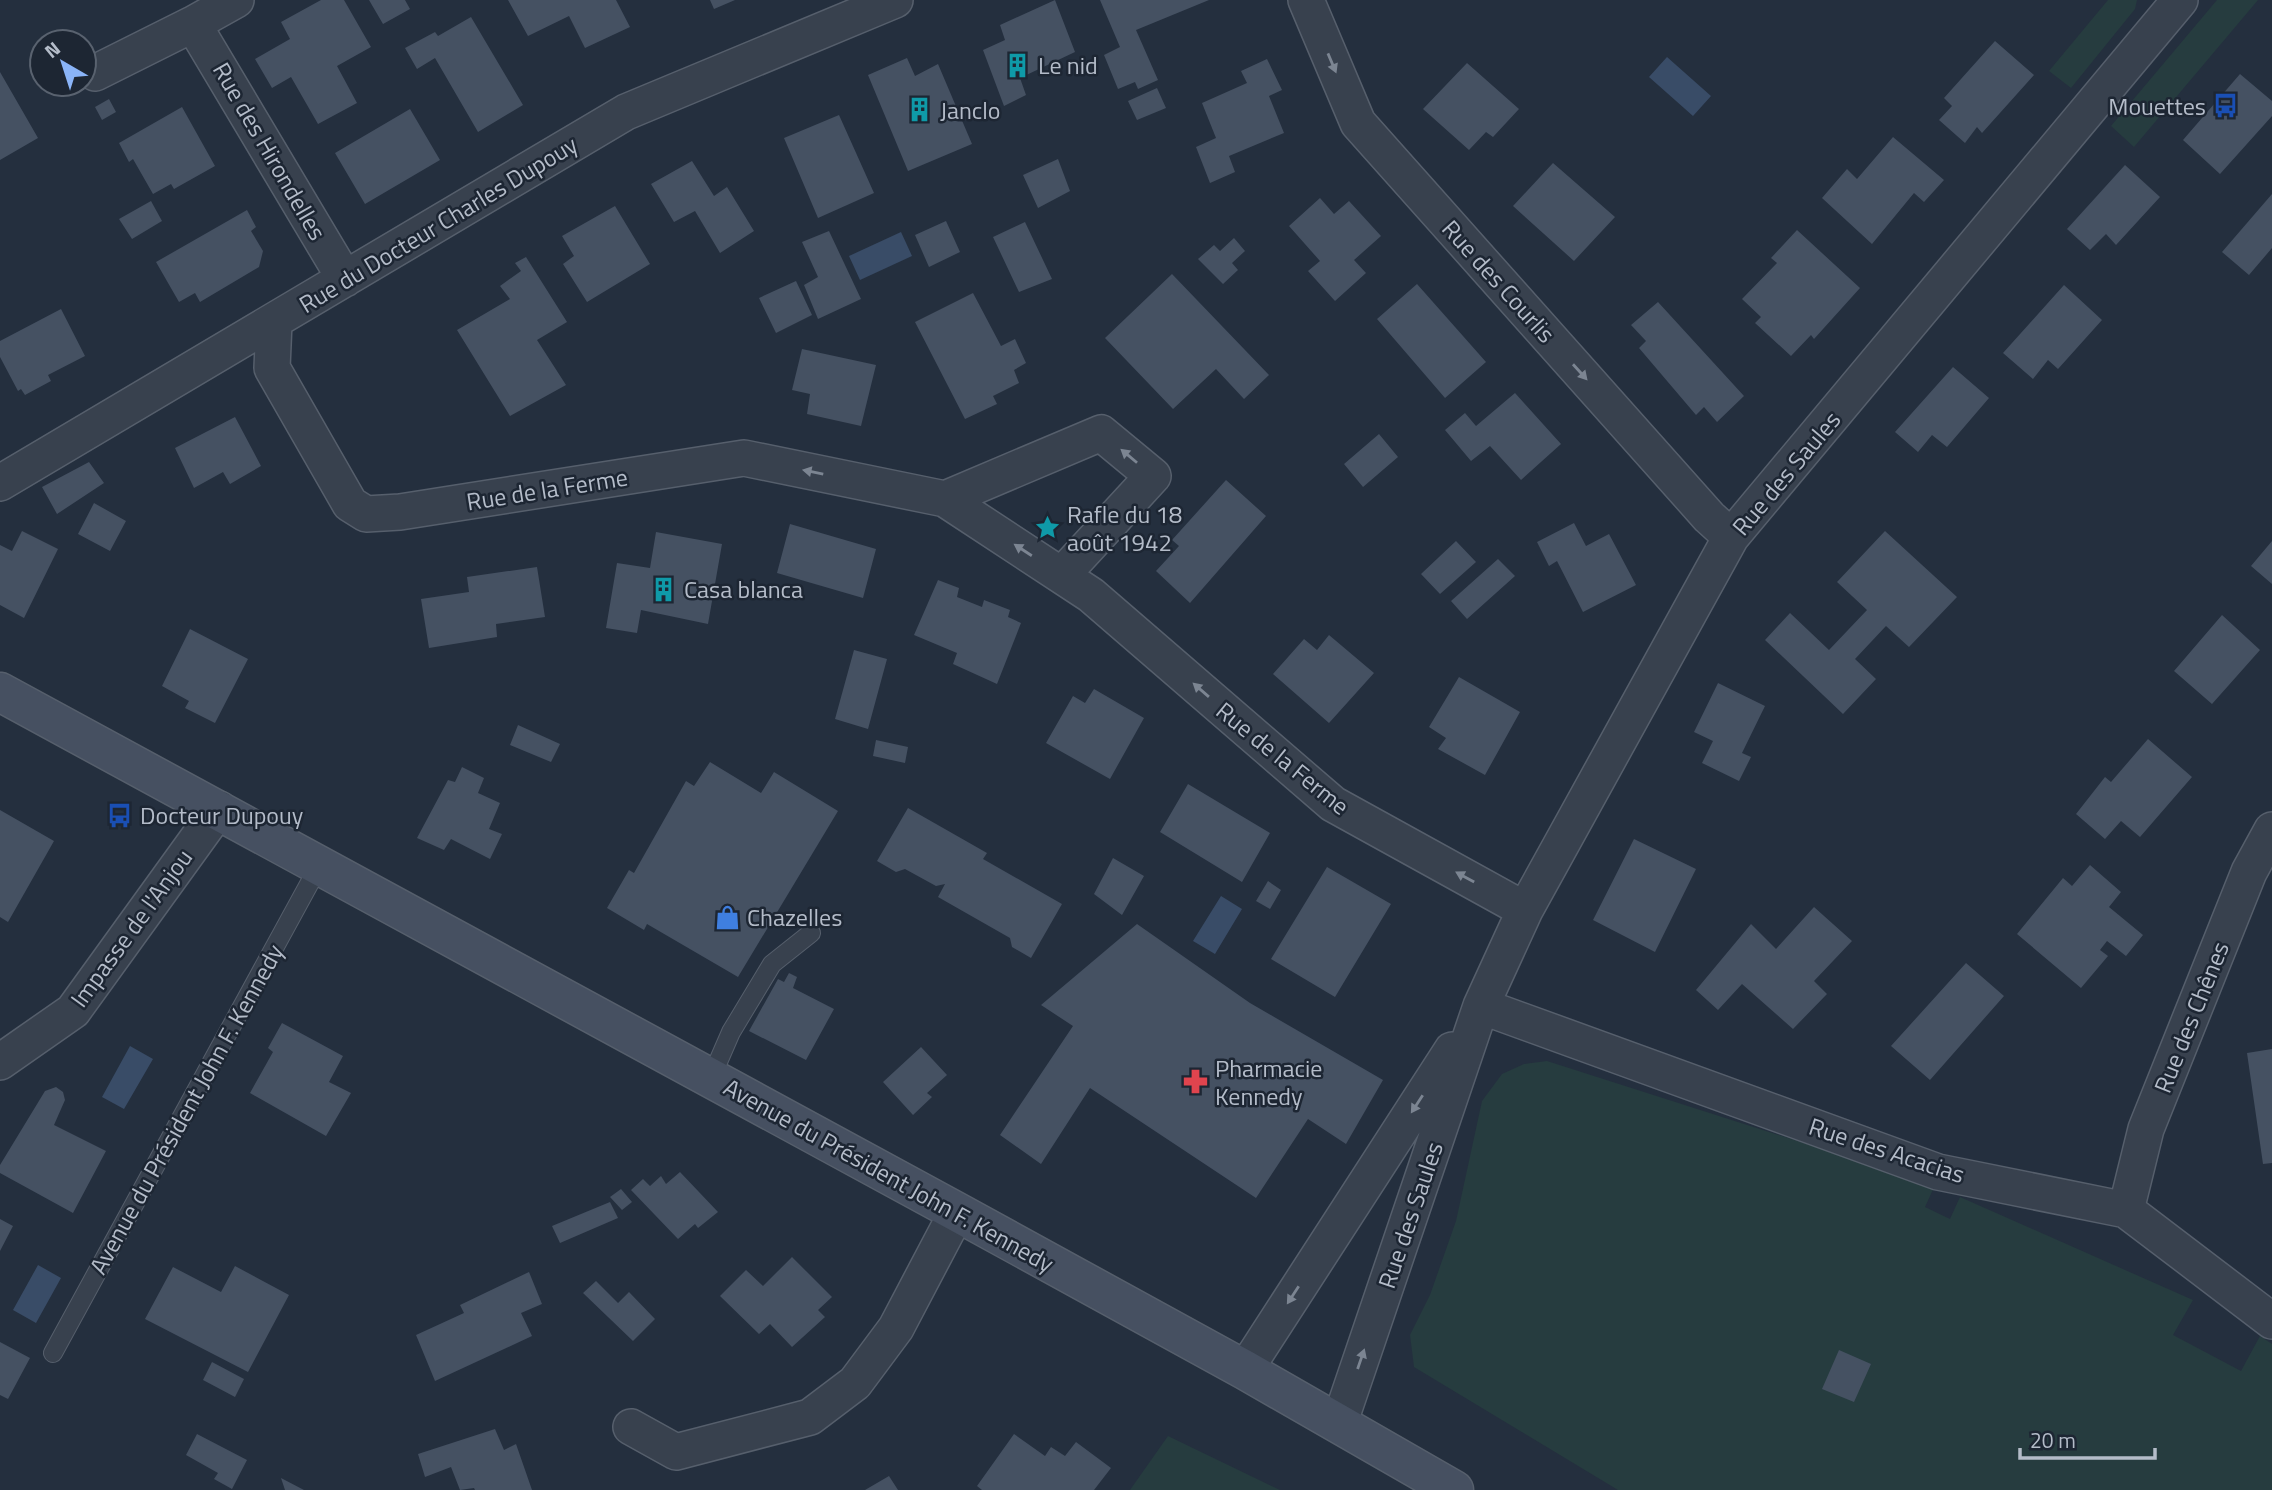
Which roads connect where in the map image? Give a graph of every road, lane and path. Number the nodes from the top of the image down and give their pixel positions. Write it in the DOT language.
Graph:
graph roads {
  1 [pos="236,0"];
  2 [pos="895,0"];
  3 [pos="1306,0"];
  4 [pos="2180,0"];
  5 [pos="193,24"];
  6 [pos="98,72"];
  7 [pos="345,279"];
  8 [pos="274,322"];
  9 [pos="0,483"];
  10 [pos="945,499"];
  11 [pos="1731,537"];
  12 [pos="1062,575"];
  13 [pos="0,692"];
  14 [pos="219,809"];
  15 [pos="2272,831"];
  16 [pos="320,864"];
  17 [pos="1525,910"];
  18 [pos="811,933"];
  19 [pos="1481,1006"];
  20 [pos="0,1062"];
  21 [pos="711,1078"];
  22 [pos="2126,1210"];
  23 [pos="957,1212"];
  24 [pos="2272,1321"];
  25 [pos="53,1353"];
  26 [pos="1245,1370"];
  27 [pos="1339,1424"];
  28 [pos="631,1427"];
  29 [pos="1454,1490"];
  1 -- 5 [label="street"];
  2 -- 7 [label="street, Rue du Docteur Charles Dupouy"];
  3 -- 11 [label="street, Rue des Courlis, one-way"];
  4 -- 11 [label="street, Rue des Saules"];
  5 -- 6 [label="street"];
  5 -- 7 [label="street, Rue des Hirondelles"];
  7 -- 8 [label="street, Rue du Docteur Charles Dupouy"];
  8 -- 9 [label="street, Rue du Docteur Charles Dupouy"];
  10 -- 8 [label="street, Rue de la Ferme, one-way"];
  12 -- 10 [label="street, Rue de la Ferme, one-way"];
  12 -- 10 [label="street, one-way"];
  11 -- 17 [label="street, Rue des Saules"];
  17 -- 12 [label="street, Rue de la Ferme, one-way"];
  13 -- 14 [label="main road, Avenue du Président John F. Kennedy"];
  14 -- 16 [label="main road, Avenue du Président John F. Kennedy"];
  14 -- 20 [label="street, Impasse de l'Anjou"];
  15 -- 22 [label="street, Rue des Chênes"];
  16 -- 21 [label="main road, Avenue du Président John F. Kennedy"];
  16 -- 25 [label="lane, Avenue du Président John F. Kennedy"];
  17 -- 19 [label="street, Rue des Saules"];
  18 -- 21 [label="lane"];
  19 -- 22 [label="street, Rue des Acacias"];
  19 -- 26 [label="street, Rue des Saules, one-way"];
  27 -- 19 [label="street, Rue des Saules, one-way"];
  21 -- 23 [label="main road, Avenue du Président John F. Kennedy"];
  22 -- 24 [label="street, Rue des Acacias"];
  23 -- 26 [label="main road, Avenue du Président John F. Kennedy"];
  23 -- 28 [label="street"];
  26 -- 27 [label="main road, Avenue du Président John F. Kennedy"];
  27 -- 29 [label="main road, Avenue du Président John F. Kennedy"];
}
